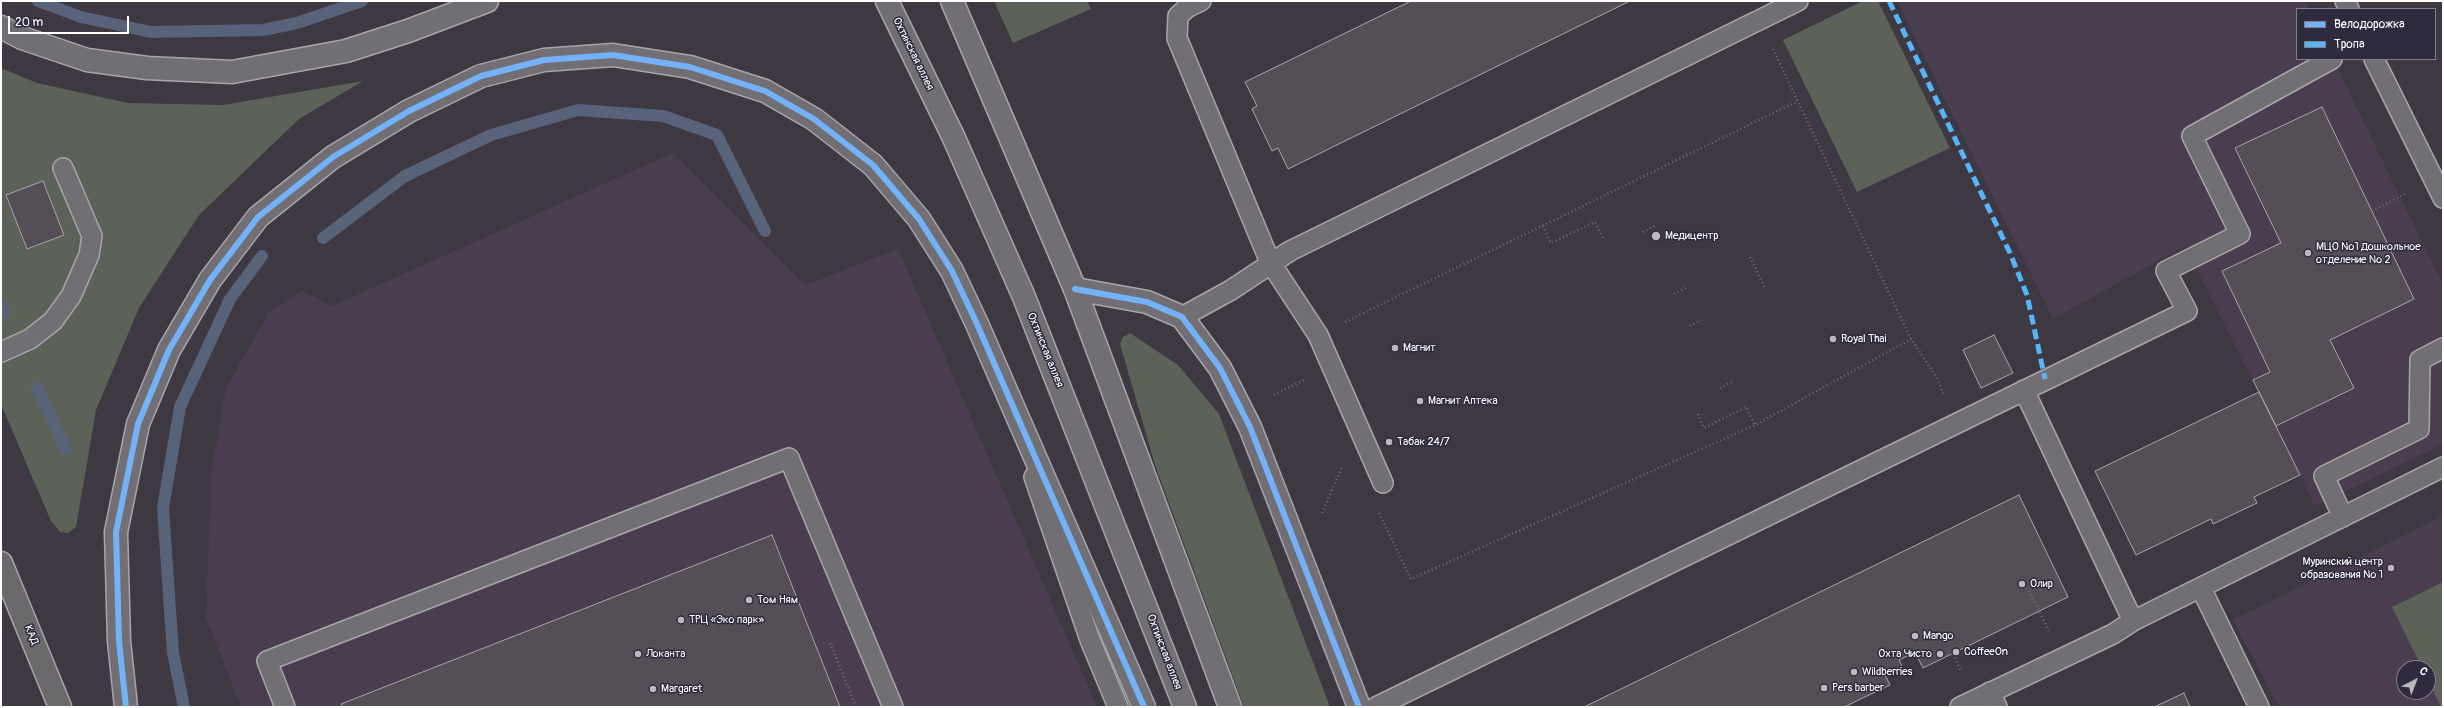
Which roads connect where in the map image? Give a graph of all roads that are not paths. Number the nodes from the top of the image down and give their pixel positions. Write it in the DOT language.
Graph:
graph roads {
  1 [pos="487,1"];
  2 [pos="887,1"];
  3 [pos="952,1"];
  4 [pos="1201,1"];
  5 [pos="1798,1"];
  6 [pos="1,27"];
  7 [pos="2330,60"];
  8 [pos="2374,60"];
  9 [pos="63,168"];
  10 [pos="2443,198"];
  11 [pos="1270,262"];
  12 [pos="1076,289"];
  13 [pos="1182,317"];
  14 [pos="2443,348"];
  15 [pos="1,352"];
  16 [pos="997,370"];
  17 [pos="2024,390"];
  18 [pos="2443,467"];
  19 [pos="1383,483"];
  20 [pos="2344,517"];
  21 [pos="1,563"];
  22 [pos="2200,588"];
  23 [pos="2133,621"];
  24 [pos="1993,700"];
  25 [pos="60,707"];
  26 [pos="126,707"];
  27 [pos="285,707"];
  28 [pos="893,707"];
  29 [pos="1118,707"];
  30 [pos="1144,707"];
  31 [pos="1185,707"];
  32 [pos="1230,707"];
  33 [pos="1359,707"];
  34 [pos="1376,707"];
  35 [pos="1960,707"];
  36 [pos="2259,707"];
  1 -- 6 [label="street"];
  2 -- 31 [label="street, Охтинская аллея"];
  3 -- 12 [label="street"];
  4 -- 11 [label="lane"];
  5 -- 11 [label="lane"];
  7 -- 17 [label="lane"];
  8 -- 10 [label="lane"];
  9 -- 15 [label="lane"];
  11 -- 13 [label="lane"];
  11 -- 19 [label="lane"];
  12 -- 13 [label="street"];
  12 -- 32 [label="street"];
  13 -- 33 [label="street"];
  14 -- 20 [label="lane"];
  16 -- 26 [label="street"];
  16 -- 29 [label="lane"];
  16 -- 30 [label="street"];
  17 -- 23 [label="lane"];
  17 -- 34 [label="lane"];
  18 -- 20 [label="lane"];
  20 -- 22 [label="lane"];
  21 -- 25 [label="highway, КАД"];
  22 -- 23 [label="lane"];
  22 -- 36 [label="lane"];
  23 -- 24 [label="lane"];
  24 -- 35 [label="lane"];
  27 -- 28 [label="lane"];
}
